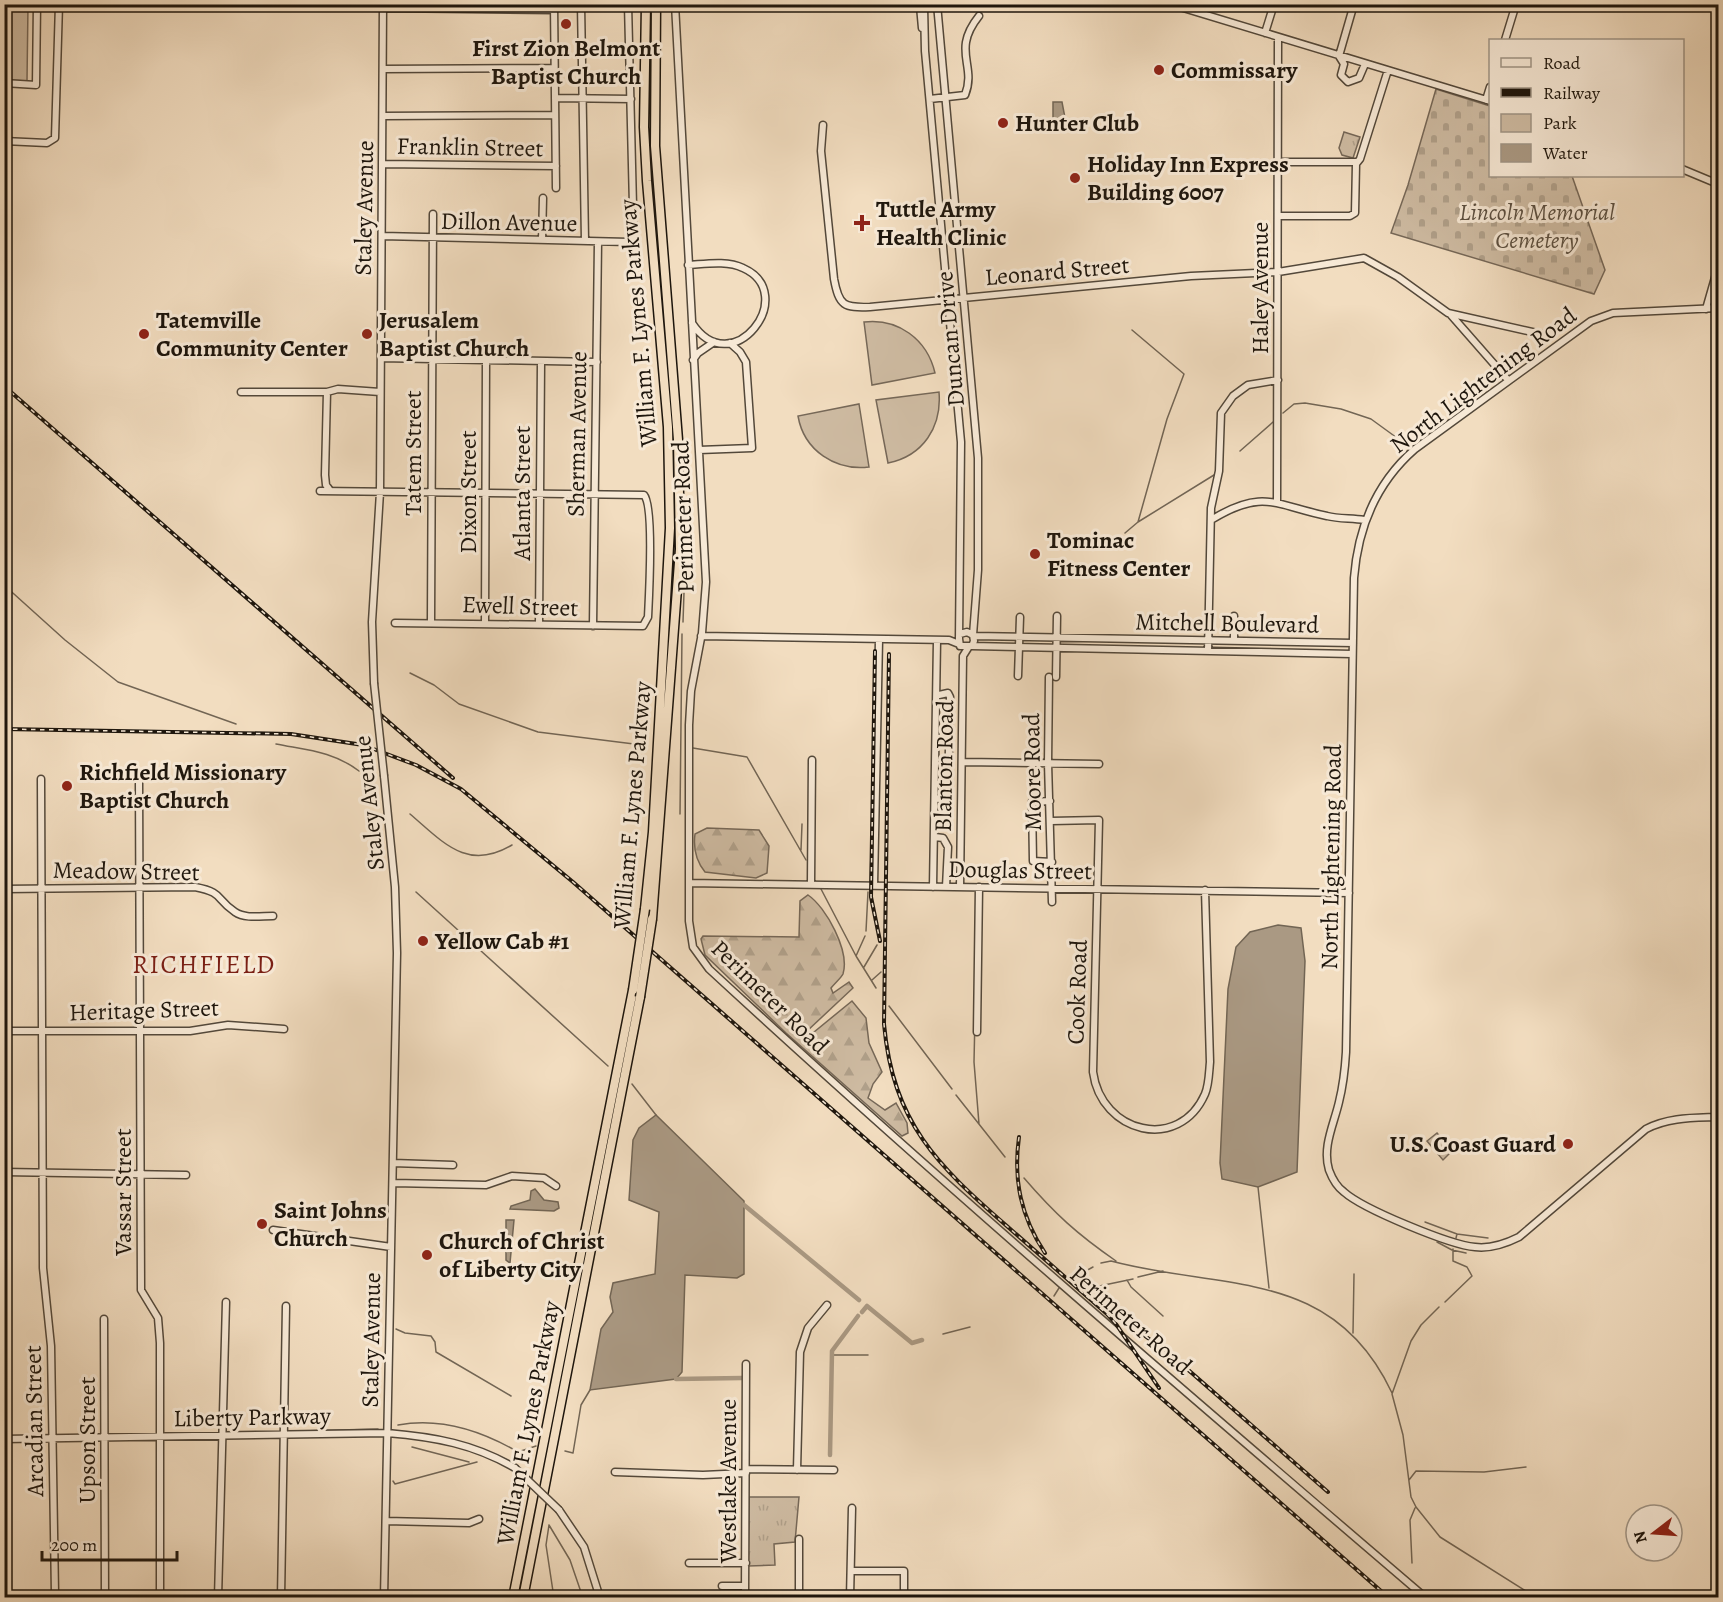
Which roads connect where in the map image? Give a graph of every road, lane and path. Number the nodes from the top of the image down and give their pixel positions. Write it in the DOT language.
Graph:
graph roads {
  1 [pos="37,4"];
  2 [pos="59,4"];
  3 [pos="581,4"];
  4 [pos="628,4"];
  5 [pos="646,4"];
  6 [pos="656,4"];
  7 [pos="675,4"];
  8 [pos="937,4"];
  9 [pos="1170,4"];
  10 [pos="1196,4"];
  11 [pos="1274,4"];
  12 [pos="1354,4"];
  13 [pos="1516,4"];
  14 [pos="383,6"];
  15 [pos="922,6"];
  16 [pos="554,7"];
  17 [pos="1194,12"];
  18 [pos="979,16"];
  19 [pos="1265,33"];
  20 [pos="1278,39"];
  21 [pos="1505,39"];
  22 [pos="1339,56"];
  23 [pos="1365,64"];
  24 [pos="554,68"];
  25 [pos="382,69"];
  26 [pos="1388,70"];
  27 [pos="4,83"];
  28 [pos="583,97"];
  29 [pos="945,97"];
  30 [pos="555,98"];
  31 [pos="631,99"];
  32 [pos="930,99"];
  33 [pos="1489,101"];
  34 [pos="383,116"];
  35 [pos="554,116"];
  36 [pos="823,125"];
  37 [pos="4,141"];
  38 [pos="1279,162"];
  39 [pos="1358,162"];
  40 [pos="383,164"];
  41 [pos="556,166"];
  42 [pos="1684,169"];
  43 [pos="1717,181"];
  44 [pos="556,188"];
  45 [pos="543,198"];
  46 [pos="434,214"];
  47 [pos="1279,216"];
  48 [pos="382,236"];
  49 [pos="434,238"];
  50 [pos="542,240"];
  51 [pos="585,241"];
  52 [pos="598,242"];
  53 [pos="688,265"];
  54 [pos="1719,267"];
  55 [pos="1278,272"];
  56 [pos="964,298"];
  57 [pos="948,299"];
  58 [pos="1719,308"];
  59 [pos="1706,309"];
  60 [pos="1448,313"];
  61 [pos="691,322"];
  62 [pos="1541,334"];
  63 [pos="714,342"];
  64 [pos="730,344"];
  65 [pos="381,358"];
  66 [pos="431,360"];
  67 [pos="693,360"];
  68 [pos="486,361"];
  69 [pos="597,362"];
  70 [pos="541,363"];
  71 [pos="1278,380"];
  72 [pos="1508,380"];
  73 [pos="241,392"];
  74 [pos="327,392"];
  75 [pos="380,392"];
  76 [pos="699,450"];
  77 [pos="962,478"];
  78 [pos="978,479"];
  79 [pos="329,489"];
  80 [pos="320,491"];
  81 [pos="380,492"];
  82 [pos="431,493"];
  83 [pos="487,493"];
  84 [pos="962,493"];
  85 [pos="541,494"];
  86 [pos="978,494"];
  87 [pos="594,495"];
  88 [pos="1277,501"];
  89 [pos="1211,520"];
  90 [pos="1365,520"];
  91 [pos="1057,616"];
  92 [pos="1234,616"];
  93 [pos="1020,617"];
  94 [pos="430,621"];
  95 [pos="975,622"];
  96 [pos="395,623"];
  97 [pos="484,623"];
  98 [pos="539,624"];
  99 [pos="593,626"];
  100 [pos="960,635"];
  101 [pos="973,635"];
  102 [pos="701,636"];
  103 [pos="984,636"];
  104 [pos="1018,637"];
  105 [pos="1057,638"];
  106 [pos="1101,639"];
  107 [pos="879,640"];
  108 [pos="949,640"];
  109 [pos="1209,640"];
  110 [pos="938,641"];
  111 [pos="1234,641"];
  112 [pos="1309,642"];
  113 [pos="1353,643"];
  114 [pos="960,645"];
  115 [pos="970,647"];
  116 [pos="1018,648"];
  117 [pos="1056,649"];
  118 [pos="1101,649"];
  119 [pos="1208,651"];
  120 [pos="1309,653"];
  121 [pos="1352,654"];
  122 [pos="963,656"];
  123 [pos="1018,676"];
  124 [pos="939,694"];
  125 [pos="812,760"];
  126 [pos="963,762"];
  127 [pos="1048,763"];
  128 [pos="1100,764"];
  129 [pos="41,779"];
  130 [pos="139,781"];
  131 [pos="936,799"];
  132 [pos="1050,801"];
  133 [pos="1051,821"];
  134 [pos="935,837"];
  135 [pos="1052,862"];
  136 [pos="689,883"];
  137 [pos="811,883"];
  138 [pos="874,885"];
  139 [pos="933,887"];
  140 [pos="946,887"];
  141 [pos="960,887"];
  142 [pos="979,887"];
  143 [pos="41,888"];
  144 [pos="141,888"];
  145 [pos="1098,888"];
  146 [pos="4,889"];
  147 [pos="1053,889"];
  148 [pos="1205,890"];
  149 [pos="1350,893"];
  150 [pos="1053,902"];
  151 [pos="273,916"];
  152 [pos="284,1029"];
  153 [pos="139,1030"];
  154 [pos="4,1031"];
  155 [pos="42,1031"];
  156 [pos="978,1032"];
  157 [pos="1719,1117"];
  158 [pos="393,1163"];
  159 [pos="453,1165"];
  160 [pos="141,1172"];
  161 [pos="4,1173"];
  162 [pos="43,1173"];
  163 [pos="186,1175"];
  164 [pos="394,1183"];
  165 [pos="556,1186"];
  166 [pos="273,1230"];
  167 [pos="391,1246"];
  168 [pos="226,1302"];
  169 [pos="827,1305"];
  170 [pos="286,1306"];
  171 [pos="104,1319"];
  172 [pos="746,1364"];
  173 [pos="387,1433"];
  174 [pos="284,1435"];
  175 [pos="160,1437"];
  176 [pos="222,1437"];
  177 [pos="106,1438"];
  178 [pos="4,1439"];
  179 [pos="53,1440"];
  180 [pos="797,1470"];
  181 [pos="834,1470"];
  182 [pos="746,1471"];
  183 [pos="615,1472"];
  184 [pos="852,1508"];
  185 [pos="479,1519"];
  186 [pos="386,1521"];
  187 [pos="799,1539"];
  188 [pos="689,1563"];
  189 [pos="746,1563"];
  190 [pos="851,1571"];
  191 [pos="722,1586"];
  192 [pos="745,1586"];
  193 [pos="55,1594"];
  194 [pos="105,1597"];
  195 [pos="160,1598"];
  196 [pos="218,1598"];
  197 [pos="281,1598"];
  198 [pos="384,1598"];
  199 [pos="513,1598"];
  200 [pos="523,1598"];
  201 [pos="600,1598"];
  202 [pos="745,1598"];
  203 [pos="799,1598"];
  204 [pos="850,1598"];
  205 [pos="904,1598"];
  206 [pos="1426,1598"];
  1 -- 27 [label="street"];
  2 -- 37 [label="street"];
  3 -- 28 [label="street"];
  4 -- 31 [label="street"];
  5 -- 199 [label="highway, William F. Lynes Parkway, bridge"];
  6 -- 200 [label="highway, William F. Lynes Parkway, bridge"];
  7 -- 53 [label="street, Perimeter Road"];
  8 -- 29 [label="street, Duncan Drive"];
  9 -- 17 [label="street"];
  10 -- 17 [label="street"];
  11 -- 19 [label="street"];
  12 -- 22 [label="street"];
  13 -- 21 [label="street"];
  14 -- 16 [label="street"];
  14 -- 25 [label="street, Staley Avenue"];
  15 -- 32 [label="street, Duncan Drive"];
  16 -- 24 [label="street"];
  17 -- 19 [label="street"];
  18 -- 29 [label="street"];
  19 -- 20 [label="street"];
  20 -- 22 [label="street"];
  20 -- 38 [label="street, Haley Avenue"];
  22 -- 23 [label="street"];
  22 -- 23 [label="street"];
  23 -- 26 [label="street"];
  24 -- 25 [label="street"];
  24 -- 30 [label="street"];
  25 -- 34 [label="street, Staley Avenue"];
  26 -- 33 [label="street"];
  26 -- 39 [label="street"];
  28 -- 30 [label="street"];
  28 -- 31 [label="street"];
  28 -- 51 [label="street"];
  29 -- 32 [label="street"];
  29 -- 56 [label="street, Duncan Drive"];
  30 -- 35 [label="street"];
  31 -- 52 [label="street, Dillon Avenue"];
  32 -- 57 [label="street, Duncan Drive"];
  34 -- 35 [label="street"];
  34 -- 40 [label="street, Staley Avenue"];
  35 -- 41 [label="street"];
  36 -- 57 [label="street, Leonard Street"];
  38 -- 39 [label="street"];
  38 -- 47 [label="street, Haley Avenue"];
  39 -- 47 [label="street"];
  40 -- 41 [label="street, Franklin Street"];
  40 -- 48 [label="street, Staley Avenue"];
  41 -- 44 [label="street"];
  42 -- 43 [label="street"];
  45 -- 50 [label="street"];
  46 -- 49 [label="street, Tatem Street"];
  47 -- 55 [label="street, Haley Avenue"];
  48 -- 49 [label="street, Dillon Avenue"];
  48 -- 65 [label="street, Staley Avenue"];
  49 -- 50 [label="street, Dillon Avenue"];
  49 -- 66 [label="street, Tatem Street"];
  50 -- 51 [label="street, Dillon Avenue"];
  51 -- 52 [label="street, Dillon Avenue"];
  52 -- 69 [label="street, Sherman Avenue"];
  53 -- 61 [label="street, Perimeter Road"];
  53 -- 64 [label="street"];
  54 -- 59 [label="street"];
  55 -- 56 [label="street, Leonard Street"];
  55 -- 60 [label="street, Leonard Street"];
  55 -- 71 [label="street, Haley Avenue"];
  56 -- 57 [label="street, Leonard Street"];
  56 -- 78 [label="street, Duncan Drive"];
  57 -- 77 [label="street, Duncan Drive"];
  58 -- 59 [label="street, North Lightening Road"];
  59 -- 72 [label="street, North Lightening Road"];
  60 -- 62 [label="street"];
  60 -- 72 [label="street"];
  61 -- 63 [label="street"];
  61 -- 67 [label="street, Perimeter Road"];
  63 -- 64 [label="street"];
  63 -- 67 [label="street"];
  64 -- 76 [label="street"];
  65 -- 66 [label="street"];
  65 -- 75 [label="street, Staley Avenue"];
  66 -- 68 [label="street"];
  66 -- 82 [label="street, Tatem Street"];
  67 -- 76 [label="street, Perimeter Road"];
  68 -- 70 [label="street"];
  68 -- 83 [label="street, Dixon Street"];
  69 -- 70 [label="street"];
  69 -- 87 [label="street, Sherman Avenue"];
  70 -- 85 [label="street, Atlanta Street"];
  71 -- 88 [label="street, Haley Avenue"];
  71 -- 89 [label="street"];
  72 -- 90 [label="street, North Lightening Road"];
  73 -- 74 [label="street"];
  74 -- 75 [label="street"];
  74 -- 79 [label="street"];
  75 -- 81 [label="street, Staley Avenue"];
  76 -- 102 [label="street, Perimeter Road"];
  77 -- 78 [label="street"];
  77 -- 84 [label="street, Duncan Drive"];
  78 -- 86 [label="street, Duncan Drive"];
  79 -- 80 [label="street"];
  79 -- 81 [label="street"];
  81 -- 82 [label="street"];
  81 -- 158 [label="street, Staley Avenue, bridge"];
  82 -- 83 [label="street"];
  82 -- 94 [label="street, Tatem Street"];
  83 -- 85 [label="street"];
  83 -- 97 [label="street, Dixon Street"];
  84 -- 86 [label="street"];
  84 -- 100 [label="street, Duncan Drive"];
  85 -- 87 [label="street"];
  85 -- 98 [label="street, Atlanta Street"];
  86 -- 95 [label="street, Duncan Drive"];
  87 -- 99 [label="street, Sherman Avenue"];
  87 -- 99 [label="street, Ewell Street"];
  88 -- 89 [label="street"];
  88 -- 90 [label="street"];
  89 -- 109 [label="street"];
  90 -- 113 [label="street, North Lightening Road"];
  91 -- 105 [label="street, Moore Road"];
  92 -- 111 [label="street"];
  93 -- 104 [label="street"];
  94 -- 96 [label="street, Ewell Street"];
  94 -- 97 [label="street, Ewell Street"];
  95 -- 101 [label="street, Duncan Drive"];
  95 -- 103 [label="street"];
  97 -- 98 [label="street, Ewell Street"];
  98 -- 99 [label="street, Ewell Street"];
  100 -- 101 [label="street, Mitchell Boulevard"];
  100 -- 108 [label="street"];
  100 -- 114 [label="street, Duncan Drive"];
  101 -- 103 [label="street, Mitchell Boulevard"];
  101 -- 115 [label="street, Duncan Drive"];
  102 -- 107 [label="street"];
  102 -- 136 [label="street, Perimeter Road"];
  103 -- 104 [label="street, Mitchell Boulevard"];
  104 -- 105 [label="street, Mitchell Boulevard"];
  104 -- 116 [label="street"];
  105 -- 106 [label="street, Mitchell Boulevard"];
  105 -- 117 [label="street, Moore Road"];
  106 -- 109 [label="street, Mitchell Boulevard"];
  106 -- 118 [label="street, Mitchell Boulevard"];
  107 -- 110 [label="street"];
  107 -- 138 [label="street"];
  108 -- 110 [label="street"];
  108 -- 114 [label="street"];
  109 -- 111 [label="street, Mitchell Boulevard"];
  109 -- 119 [label="street"];
  110 -- 124 [label="street"];
  111 -- 112 [label="street, Mitchell Boulevard"];
  112 -- 113 [label="street, Mitchell Boulevard"];
  112 -- 120 [label="street"];
  113 -- 121 [label="street, North Lightening Road"];
  114 -- 115 [label="street, Mitchell Boulevard"];
  114 -- 122 [label="street, Blanton Road"];
  115 -- 116 [label="street, Mitchell Boulevard"];
  115 -- 122 [label="street"];
  116 -- 117 [label="street, Mitchell Boulevard"];
  116 -- 123 [label="street"];
  117 -- 118 [label="street, Mitchell Boulevard"];
  117 -- 127 [label="street, Moore Road"];
  118 -- 119 [label="street, Mitchell Boulevard"];
  119 -- 120 [label="street, Mitchell Boulevard"];
  120 -- 121 [label="street, Mitchell Boulevard"];
  121 -- 149 [label="street, North Lightening Road"];
  122 -- 126 [label="street, Blanton Road"];
  124 -- 131 [label="street"];
  124 -- 131 [label="street"];
  125 -- 137 [label="street"];
  126 -- 127 [label="street"];
  126 -- 141 [label="street, Blanton Road"];
  127 -- 128 [label="street"];
  127 -- 132 [label="street, Moore Road"];
  129 -- 143 [label="street, Arcadian Street"];
  130 -- 144 [label="street, Vassar Street"];
  131 -- 134 [label="street"];
  132 -- 133 [label="street, Moore Road"];
  132 -- 135 [label="street"];
  133 -- 135 [label="street, Moore Road"];
  133 -- 145 [label="street, Cook Road"];
  134 -- 139 [label="street"];
  134 -- 140 [label="street"];
  135 -- 147 [label="street, Moore Road"];
  136 -- 137 [label="street, Douglas Street"];
  136 -- 206 [label="street, Perimeter Road"];
  137 -- 138 [label="street, Douglas Street"];
  138 -- 139 [label="street, Douglas Street"];
  139 -- 140 [label="street, Douglas Street"];
  140 -- 141 [label="street, Douglas Street"];
  141 -- 142 [label="street, Douglas Street"];
  142 -- 147 [label="street, Douglas Street"];
  142 -- 156 [label="street"];
  143 -- 144 [label="street, Meadow Street"];
  143 -- 146 [label="street, Meadow Street"];
  143 -- 155 [label="street, Arcadian Street"];
  144 -- 151 [label="street, Meadow Street"];
  144 -- 153 [label="street, Vassar Street"];
  145 -- 147 [label="street, Douglas Street"];
  145 -- 148 [label="street, Douglas Street"];
  145 -- 148 [label="street, Cook Road"];
  147 -- 150 [label="street, Moore Road"];
  148 -- 149 [label="street, Douglas Street"];
  149 -- 157 [label="street, North Lightening Road"];
  152 -- 153 [label="street, Heritage Street"];
  153 -- 155 [label="street, Heritage Street"];
  153 -- 160 [label="street, Vassar Street"];
  154 -- 155 [label="street, Heritage Street"];
  155 -- 162 [label="street, Arcadian Street"];
  158 -- 159 [label="street"];
  158 -- 164 [label="street, Staley Avenue"];
  160 -- 162 [label="street"];
  160 -- 163 [label="street"];
  160 -- 175 [label="street, Vassar Street"];
  161 -- 162 [label="street"];
  162 -- 179 [label="street, Arcadian Street"];
  164 -- 165 [label="street"];
  164 -- 167 [label="street, Staley Avenue"];
  166 -- 167 [label="street"];
  167 -- 173 [label="street, Staley Avenue"];
  168 -- 176 [label="street"];
  169 -- 180 [label="street"];
  170 -- 174 [label="street"];
  171 -- 177 [label="street, Upson Street"];
  172 -- 182 [label="street, Westlake Avenue"];
  173 -- 174 [label="street, Liberty Parkway"];
  173 -- 186 [label="street, Staley Avenue"];
  173 -- 201 [label="street, Liberty Parkway, bridge"];
  174 -- 176 [label="street, Liberty Parkway"];
  174 -- 197 [label="street"];
  175 -- 176 [label="street, Liberty Parkway"];
  175 -- 177 [label="street, Liberty Parkway"];
  175 -- 195 [label="street, Vassar Street"];
  176 -- 196 [label="street"];
  177 -- 179 [label="street, Liberty Parkway"];
  177 -- 194 [label="street, Upson Street"];
  178 -- 179 [label="street, Liberty Parkway"];
  179 -- 193 [label="street, Arcadian Street"];
  180 -- 181 [label="street"];
  180 -- 182 [label="street"];
  182 -- 183 [label="street"];
  182 -- 189 [label="street, Westlake Avenue"];
  184 -- 190 [label="street"];
  185 -- 186 [label="street"];
  186 -- 198 [label="street, Staley Avenue"];
  187 -- 203 [label="street"];
  188 -- 189 [label="street"];
  189 -- 192 [label="street, Westlake Avenue"];
  190 -- 204 [label="street"];
  190 -- 205 [label="street"];
  191 -- 192 [label="street"];
  192 -- 202 [label="street, Westlake Avenue"];
}
